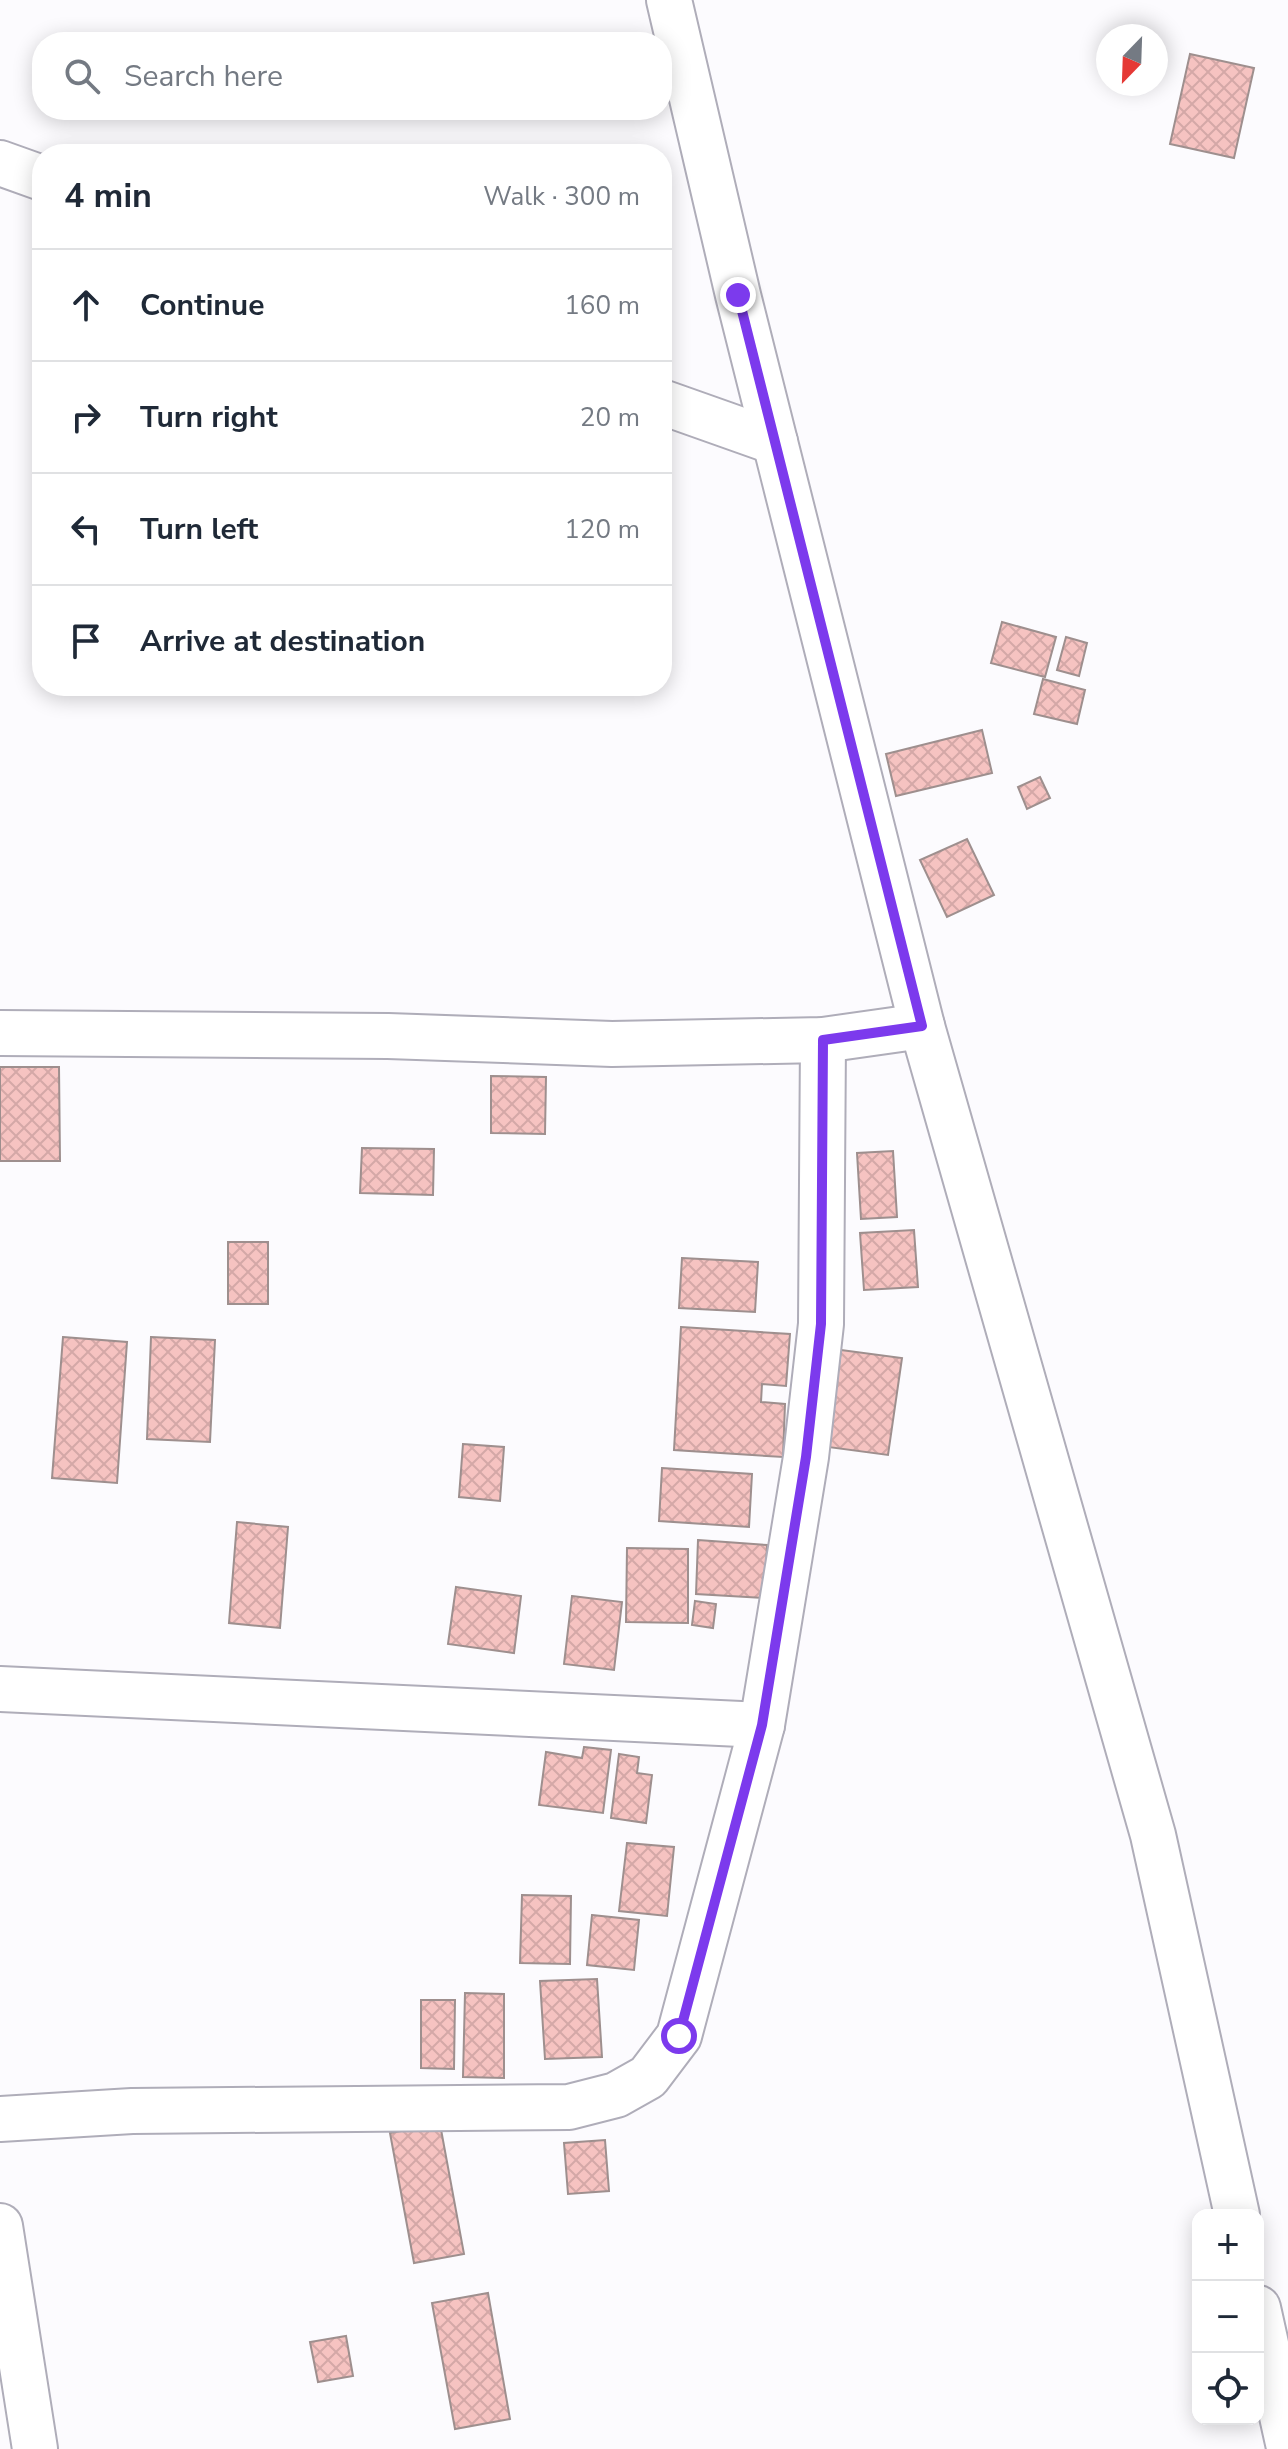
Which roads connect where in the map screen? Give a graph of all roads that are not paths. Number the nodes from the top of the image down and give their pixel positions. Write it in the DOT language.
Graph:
graph roads {
  1 [pos="669,0"];
  2 [pos="0,163"];
  3 [pos="32,174"];
  4 [pos="672,406"];
  5 [pos="775,442"];
  6 [pos="922,1026"];
  7 [pos="0,1033"];
  8 [pos="823,1040"];
  9 [pos="0,1689"];
  10 [pos="762,1725"];
  11 [pos="0,2119"];
  12 [pos="1236,2209"];
  13 [pos="0,2226"];
  14 [pos="1264,2335"];
  15 [pos="1288,2443"];
  16 [pos="35,2449"];
  1 -- 5 [label="street"];
  2 -- 3 [label="street"];
  4 -- 5 [label="street"];
  5 -- 6 [label="street"];
  6 -- 8 [label="street"];
  6 -- 12 [label="street"];
  7 -- 8 [label="street"];
  8 -- 10 [label="street"];
  9 -- 10 [label="street"];
  10 -- 11 [label="street"];
  13 -- 16 [label="street"];
  14 -- 15 [label="street"];
}
